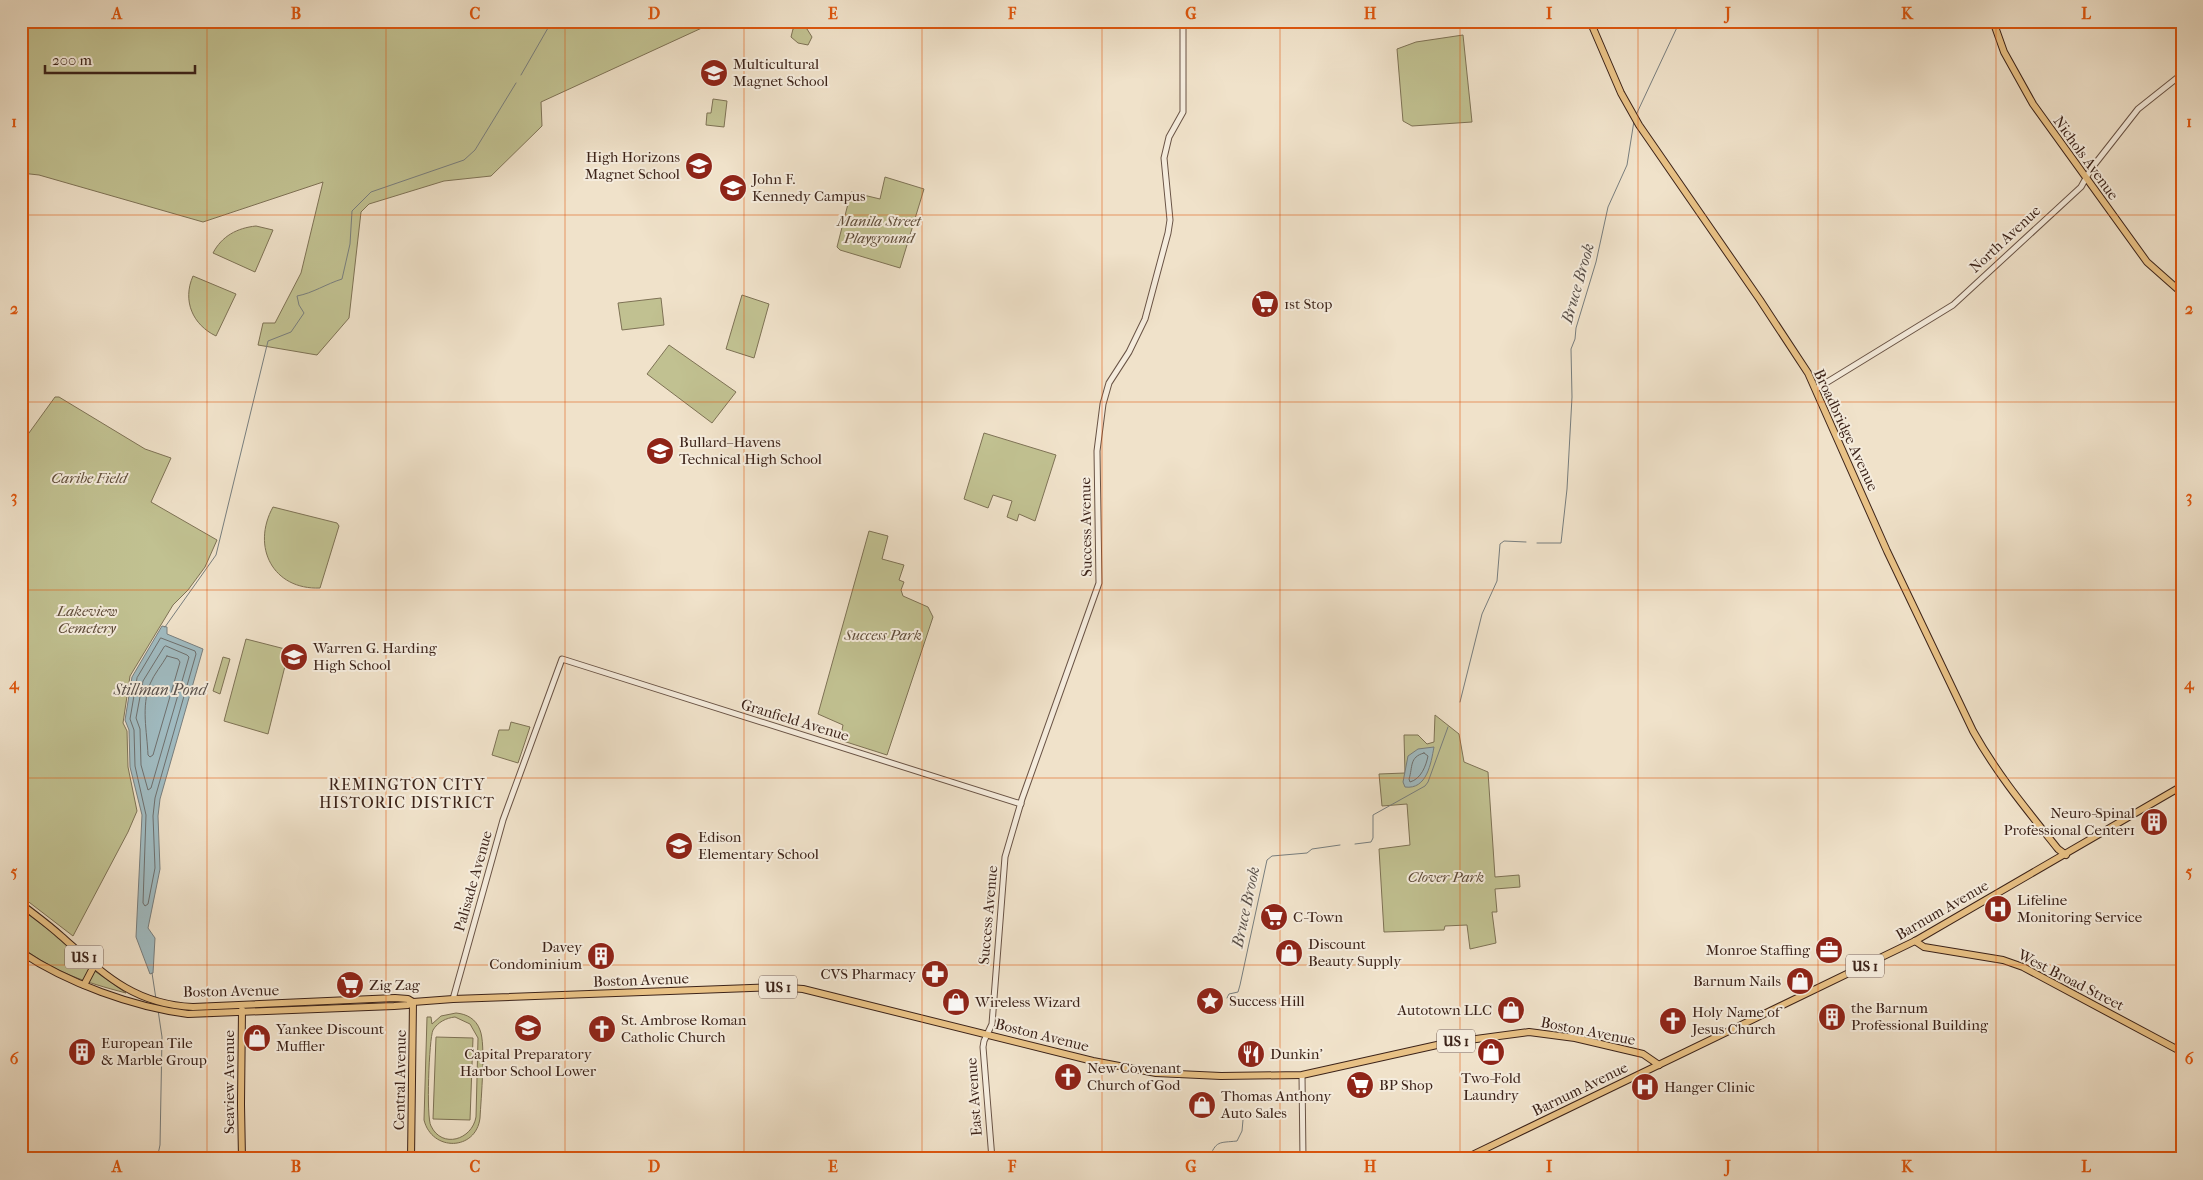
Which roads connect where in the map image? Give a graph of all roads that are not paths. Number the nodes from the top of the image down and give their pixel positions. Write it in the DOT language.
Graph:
graph roads {
  1 [pos="1183,21"];
  2 [pos="1590,21"];
  3 [pos="1993,21"];
  4 [pos="2182,74"];
  5 [pos="2086,180"];
  6 [pos="2182,293"];
  7 [pos="1816,389"];
  8 [pos="562,659"];
  9 [pos="2182,786"];
  10 [pos="1021,804"];
  11 [pos="2066,855"];
  12 [pos="21,904"];
  13 [pos="1915,941"];
  14 [pos="21,952"];
  15 [pos="94,966"];
  16 [pos="84,985"];
  17 [pos="453,999"];
  18 [pos="413,1002"];
  19 [pos="154,1003"];
  20 [pos="272,1004"];
  21 [pos="241,1005"];
  22 [pos="170,1007"];
  23 [pos="272,1012"];
  24 [pos="242,1013"];
  25 [pos="987,1035"];
  26 [pos="2182,1052"];
  27 [pos="1659,1065"];
  28 [pos="1302,1075"];
  29 [pos="242,1159"];
  30 [pos="411,1159"];
  31 [pos="992,1159"];
  32 [pos="1303,1159"];
  33 [pos="1464,1159"];
  1 -- 10 [label="street, Success Avenue"];
  2 -- 7 [label="main road, Broadbridge Avenue"];
  3 -- 5 [label="main road, Nichols Avenue"];
  4 -- 5 [label="street, North Avenue"];
  5 -- 6 [label="main road, Nichols Avenue"];
  5 -- 7 [label="street, North Avenue"];
  7 -- 11 [label="main road, Broadbridge Avenue"];
  8 -- 10 [label="street, Granfield Avenue"];
  8 -- 17 [label="street, Palisade Avenue"];
  9 -- 11 [label="main road, Barnum Avenue / US 1"];
  10 -- 25 [label="street, Success Avenue"];
  11 -- 13 [label="main road, Barnum Avenue / US 1"];
  12 -- 15 [label="main road, Boston Avenue / US 1"];
  13 -- 26 [label="main road, West Broad Street"];
  13 -- 27 [label="main road, Barnum Avenue / US 1"];
  14 -- 16 [label="main road, Boston Avenue / US 1"];
  15 -- 16 [label="main road"];
  15 -- 19 [label="main road, Boston Avenue / US 1"];
  16 -- 19 [label="main road, Boston Avenue / US 1"];
  17 -- 18 [label="main road, Boston Avenue / US 1"];
  17 -- 25 [label="main road, Boston Avenue / US 1"];
  18 -- 20 [label="main road, Boston Avenue / US 1"];
  18 -- 23 [label="main road, Boston Avenue / US 1"];
  18 -- 30 [label="main road, Central Avenue"];
  19 -- 22 [label="main road, Boston Avenue / US 1"];
  20 -- 21 [label="main road, Boston Avenue / US 1"];
  20 -- 23 [label="main road"];
  21 -- 22 [label="main road, Boston Avenue / US 1"];
  21 -- 24 [label="main road, Seaview Avenue"];
  22 -- 24 [label="main road, Boston Avenue / US 1"];
  23 -- 24 [label="main road, Boston Avenue / US 1"];
  24 -- 29 [label="main road, Seaview Avenue"];
  25 -- 28 [label="main road, Boston Avenue / US 1"];
  25 -- 31 [label="street, East Avenue"];
  27 -- 28 [label="main road, Boston Avenue / US 1"];
  27 -- 33 [label="main road, Barnum Avenue"];
  28 -- 32 [label="street"];
}
